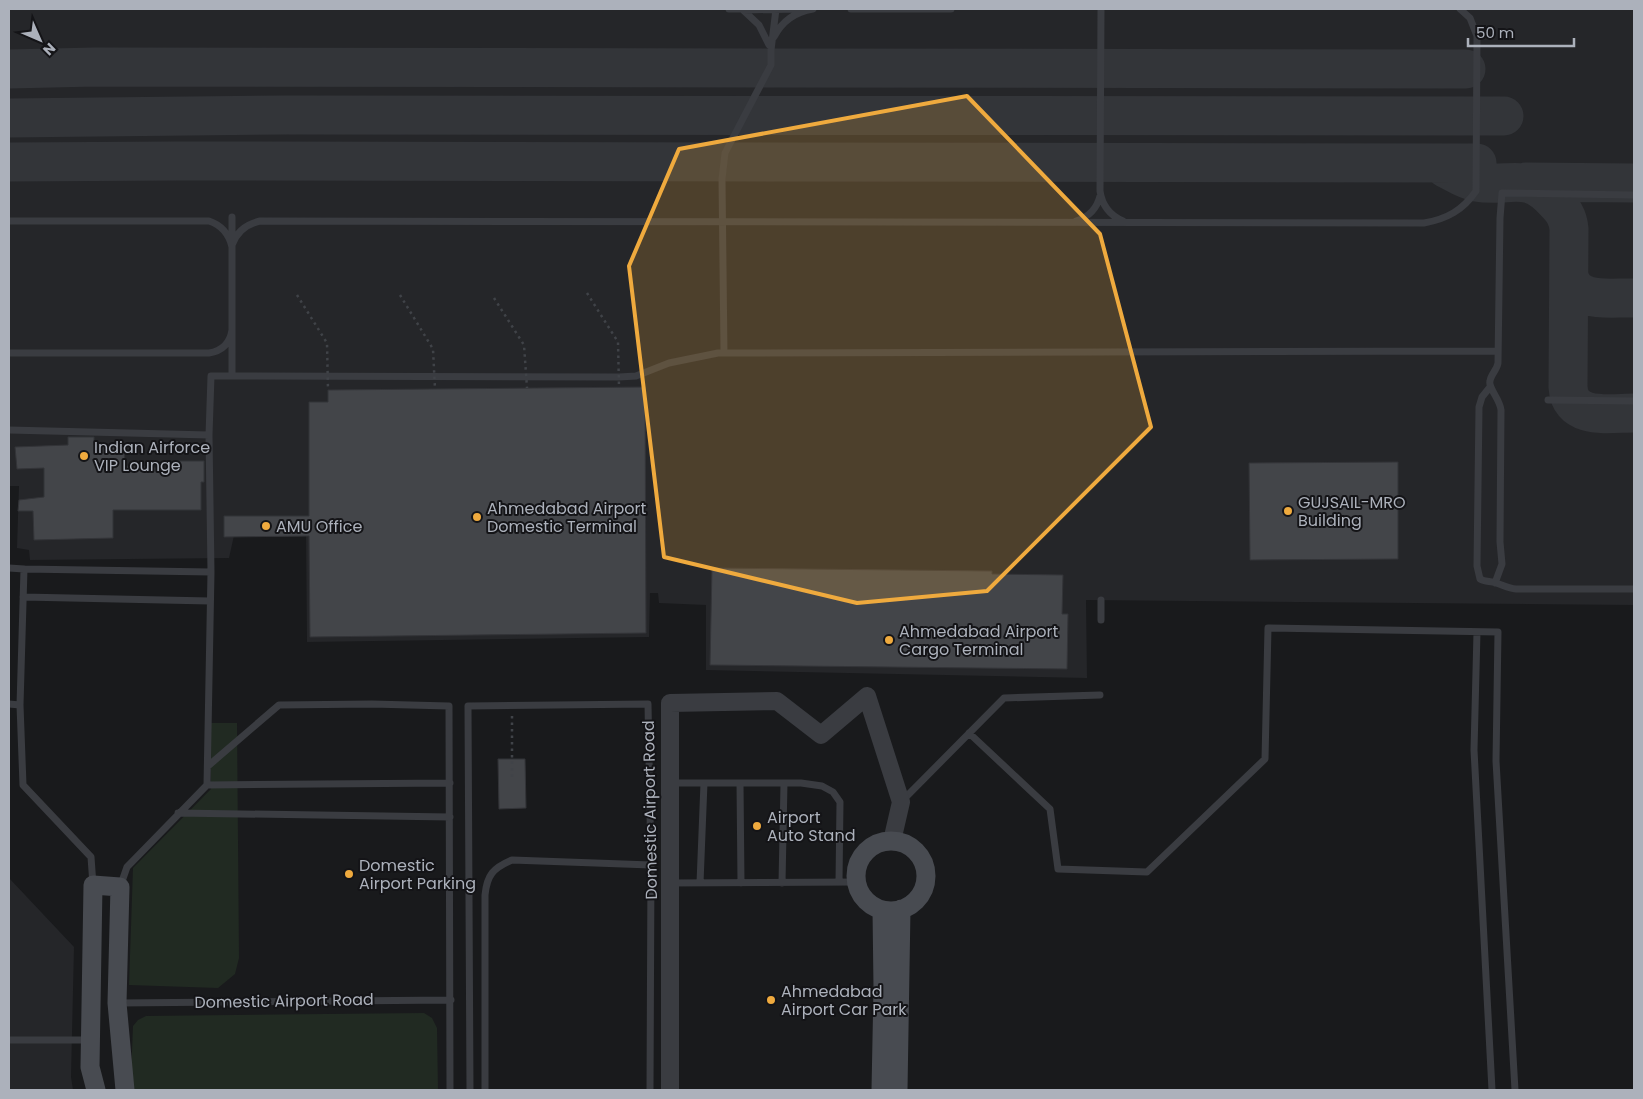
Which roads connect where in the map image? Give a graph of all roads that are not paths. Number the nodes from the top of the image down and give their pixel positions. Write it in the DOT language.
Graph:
graph roads {
  1 [pos="729,9"];
  2 [pos="744,9"];
  3 [pos="776,9"];
  4 [pos="797,9"];
  5 [pos="813,9"];
  6 [pos="851,9"];
  7 [pos="951,9"];
  8 [pos="1101,9"];
  9 [pos="1460,9"];
  10 [pos="770,50"];
  11 [pos="1101,193"];
  12 [pos="1634,194"];
  13 [pos="232,217"];
  14 [pos="9,221"];
  15 [pos="722,222"];
  16 [pos="1068,222"];
  17 [pos="1127,222"];
  18 [pos="232,246"];
  19 [pos="232,330"];
  20 [pos="1498,351"];
  21 [pos="9,353"];
  22 [pos="724,353"];
  23 [pos="232,376"];
  24 [pos="1490,387"];
  25 [pos="1548,400"];
  26 [pos="1634,401"];
  27 [pos="9,430"];
  28 [pos="209,435"];
  29 [pos="9,568"];
  30 [pos="24,569"];
  31 [pos="211,572"];
  32 [pos="1495,583"];
  33 [pos="1634,589"];
  34 [pos="23,597"];
  35 [pos="1101,600"];
  36 [pos="210,601"];
  37 [pos="1101,620"];
  38 [pos="1477,632"];
  39 [pos="1100,695"];
  40 [pos="9,704"];
  41 [pos="20,704"];
  42 [pos="969,733"];
  43 [pos="208,766"];
  44 [pos="450,783"];
  45 [pos="669,783"];
  46 [pos="704,783"];
  47 [pos="740,783"];
  48 [pos="784,783"];
  49 [pos="207,785"];
  50 [pos="901,802"];
  51 [pos="178,814"];
  52 [pos="450,816"];
  53 [pos="892,841"];
  54 [pos="651,865"];
  55 [pos="848,882"];
  56 [pos="669,883"];
  57 [pos="700,883"];
  58 [pos="741,883"];
  59 [pos="782,883"];
  60 [pos="93,885"];
  61 [pos="120,887"];
  62 [pos="901,909"];
  63 [pos="882,910"];
  64 [pos="451,1000"];
  65 [pos="117,1003"];
  66 [pos="9,1040"];
  67 [pos="82,1040"];
  68 [pos="96,1090"];
  69 [pos="125,1090"];
  70 [pos="450,1090"];
  71 [pos="470,1090"];
  72 [pos="485,1090"];
  73 [pos="650,1090"];
  74 [pos="670,1090"];
  75 [pos="881,1090"];
  76 [pos="898,1090"];
  77 [pos="1492,1090"];
  78 [pos="1515,1090"];
  1 -- 2 [label="lane"];
  2 -- 3 [label="lane"];
  2 -- 10 [label="lane"];
  3 -- 4 [label="lane"];
  3 -- 10 [label="lane"];
  5 -- 10 [label="lane"];
  6 -- 7 [label="lane"];
  8 -- 11 [label="lane"];
  9 -- 17 [label="lane"];
  10 -- 15 [label="lane"];
  11 -- 16 [label="lane"];
  11 -- 17 [label="lane"];
  12 -- 20 [label="lane"];
  13 -- 18 [label="lane"];
  14 -- 18 [label="lane"];
  15 -- 16 [label="lane"];
  15 -- 18 [label="lane"];
  15 -- 22 [label="lane"];
  16 -- 17 [label="lane"];
  18 -- 19 [label="lane"];
  19 -- 21 [label="lane"];
  19 -- 23 [label="lane"];
  20 -- 22 [label="lane"];
  20 -- 24 [label="lane"];
  22 -- 23 [label="lane"];
  23 -- 28 [label="lane"];
  24 -- 32 [label="lane"];
  24 -- 32 [label="lane"];
  25 -- 26 [label="lane"];
  27 -- 28 [label="lane"];
  28 -- 31 [label="lane"];
  29 -- 30 [label="lane"];
  30 -- 31 [label="lane"];
  30 -- 34 [label="lane"];
  31 -- 36 [label="lane"];
  32 -- 33 [label="lane"];
  34 -- 36 [label="lane"];
  34 -- 41 [label="lane"];
  35 -- 37 [label="lane"];
  36 -- 43 [label="lane"];
  38 -- 42 [label="lane"];
  38 -- 77 [label="lane"];
  38 -- 78 [label="lane"];
  39 -- 42 [label="lane"];
  40 -- 41 [label="lane"];
  41 -- 60 [label="lane"];
  42 -- 50 [label="lane"];
  43 -- 44 [label="lane"];
  43 -- 49 [label="lane"];
  44 -- 49 [label="lane"];
  44 -- 52 [label="lane"];
  45 -- 46 [label="lane"];
  45 -- 50 [label="street"];
  45 -- 56 [label="street"];
  46 -- 47 [label="lane"];
  46 -- 57 [label="lane"];
  47 -- 48 [label="lane"];
  47 -- 58 [label="lane"];
  48 -- 55 [label="lane"];
  48 -- 59 [label="lane"];
  49 -- 51 [label="lane"];
  50 -- 53 [label="street"];
  51 -- 52 [label="lane"];
  51 -- 61 [label="lane"];
  52 -- 64 [label="lane"];
  53 -- 55 [label="main road"];
  53 -- 62 [label="main road"];
  54 -- 71 [label="lane, Domestic Airport Road"];
  54 -- 72 [label="lane"];
  54 -- 73 [label="lane, Domestic Airport Road"];
  55 -- 59 [label="lane"];
  55 -- 63 [label="main road"];
  56 -- 57 [label="lane"];
  56 -- 74 [label="street"];
  57 -- 58 [label="lane"];
  58 -- 59 [label="lane"];
  60 -- 61 [label="main road"];
  60 -- 68 [label="main road"];
  61 -- 65 [label="main road"];
  62 -- 63 [label="main road"];
  62 -- 76 [label="main road"];
  63 -- 75 [label="main road"];
  64 -- 65 [label="lane, Domestic Airport Road"];
  64 -- 70 [label="lane"];
  65 -- 69 [label="main road"];
  66 -- 67 [label="lane"];
}
